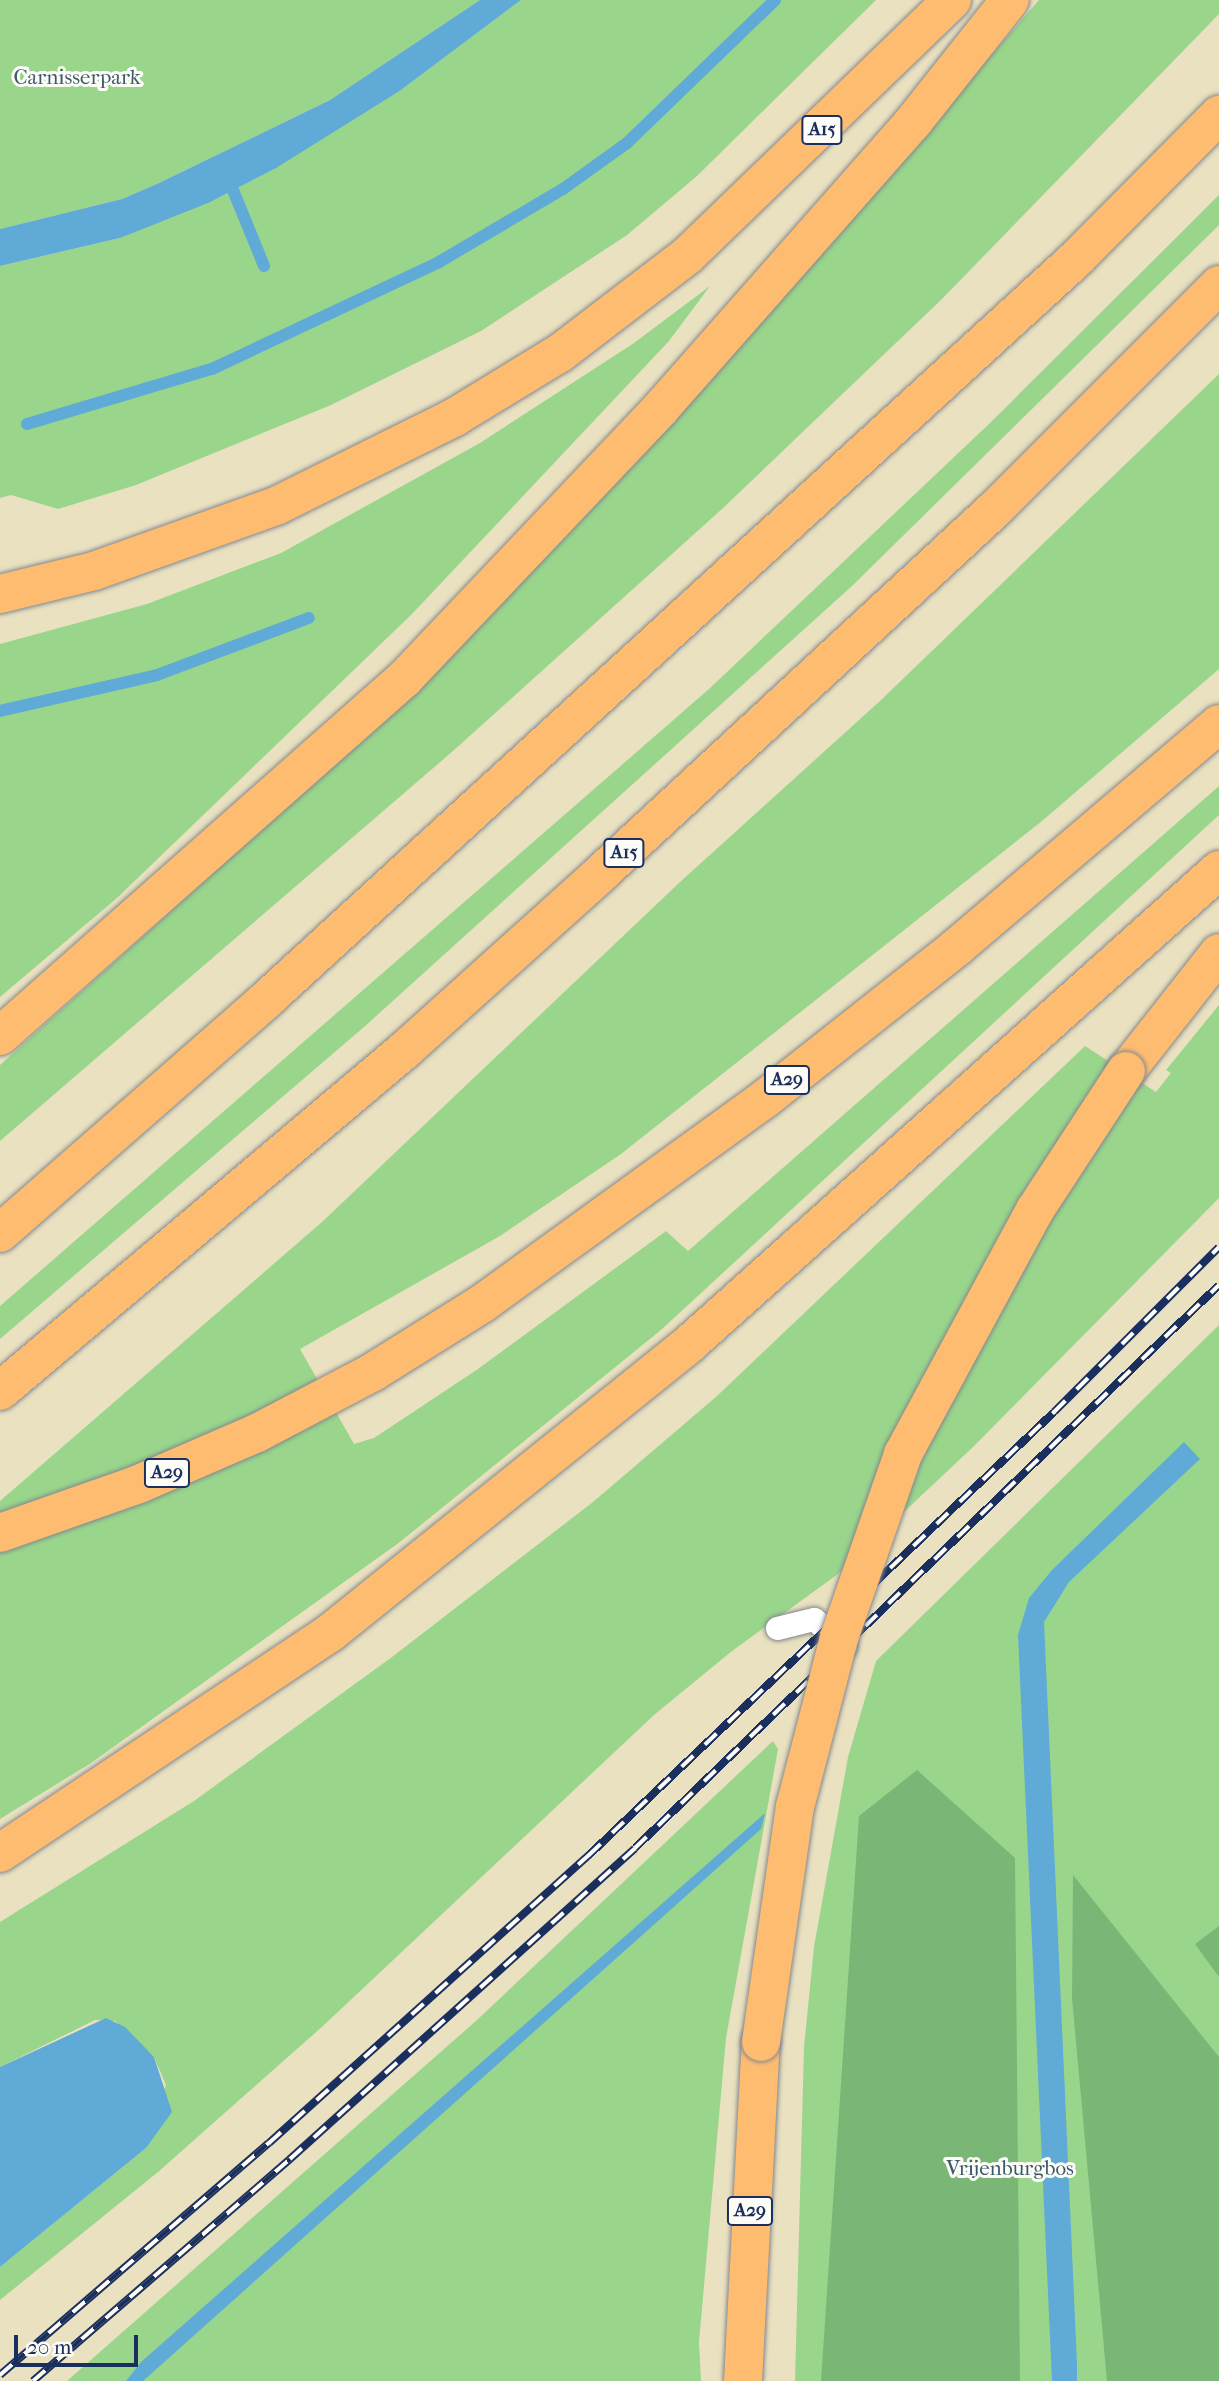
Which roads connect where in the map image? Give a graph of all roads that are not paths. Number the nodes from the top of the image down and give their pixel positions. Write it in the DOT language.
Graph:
graph roads {
  1 [pos="952,0"];
  2 [pos="1010,0"];
  3 [pos="1219,115"];
  4 [pos="1219,285"];
  5 [pos="0,594"];
  6 [pos="1219,724"];
  7 [pos="1219,870"];
  8 [pos="1219,953"];
  9 [pos="0,1036"];
  10 [pos="0,1233"];
  11 [pos="0,1391"];
  12 [pos="0,1534"];
  13 [pos="777,1628"];
  14 [pos="847,1648"];
  15 [pos="0,1853"];
  16 [pos="743,2381"];
  1 -- 5 [label="highway, A15"];
  2 -- 9 [label="highway"];
  3 -- 10 [label="highway"];
  4 -- 11 [label="highway, A15"];
  6 -- 12 [label="highway, A29"];
  7 -- 15 [label="highway"];
  8 -- 16 [label="highway, A29, bridge"];
  13 -- 14 [label="lane"];
}
